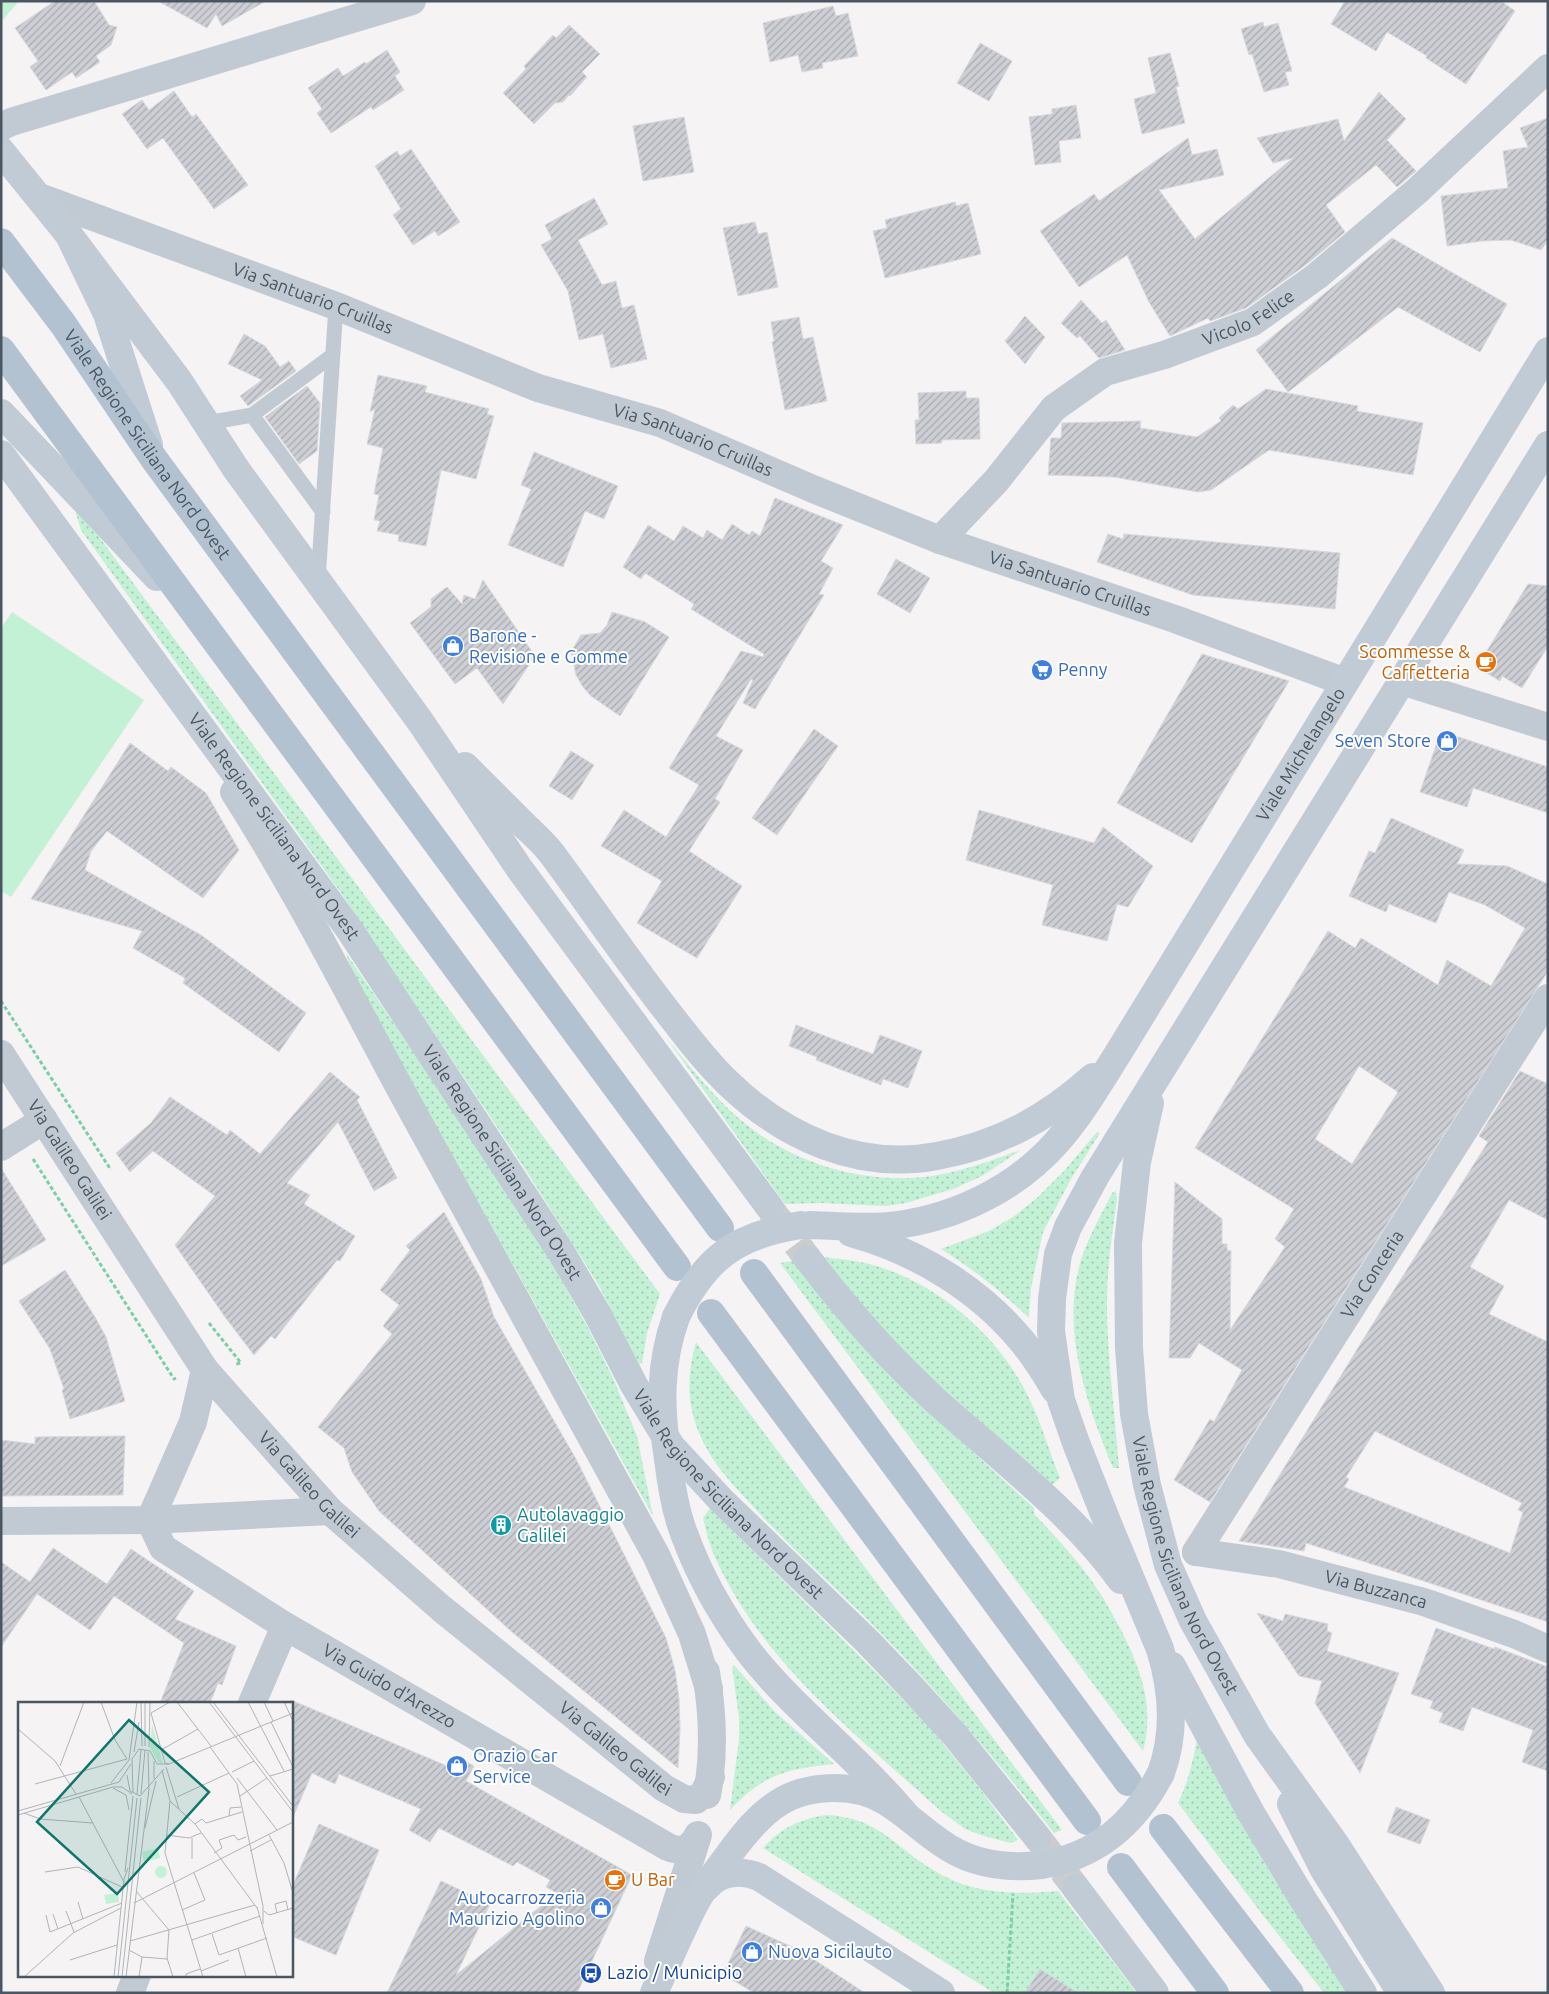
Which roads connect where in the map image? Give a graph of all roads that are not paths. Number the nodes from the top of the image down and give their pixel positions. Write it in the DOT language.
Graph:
graph roads {
  1 [pos="412,1"];
  2 [pos="1548,68"];
  3 [pos="1,127"];
  4 [pos="1,151"];
  5 [pos="39,197"];
  6 [pos="69,236"];
  7 [pos="1,242"];
  8 [pos="336,306"];
  9 [pos="1,350"];
  10 [pos="1548,351"];
  11 [pos="333,355"];
  12 [pos="1,413"];
  13 [pos="252,415"];
  14 [pos="208,423"];
  15 [pos="1548,445"];
  16 [pos="1,454"];
  17 [pos="154,459"];
  18 [pos="322,512"];
  19 [pos="940,540"];
  20 [pos="318,581"];
  21 [pos="212,636"];
  22 [pos="143,647"];
  23 [pos="1401,681"];
  24 [pos="1345,682"];
  25 [pos="420,721"];
  26 [pos="1548,727"];
  27 [pos="1548,998"];
  28 [pos="1,1054"];
  29 [pos="1116,1056"];
  30 [pos="1156,1079"];
  31 [pos="44,1120"];
  32 [pos="1,1147"];
  33 [pos="770,1208"];
  34 [pos="806,1225"];
  35 [pos="720,1228"];
  36 [pos="808,1259"];
  37 [pos="677,1267"];
  38 [pos="754,1273"];
  39 [pos="711,1313"];
  40 [pos="204,1370"];
  41 [pos="1061,1400"];
  42 [pos="664,1434"];
  43 [pos="330,1511"];
  44 [pos="150,1520"];
  45 [pos="1,1521"];
  46 [pos="684,1535"];
  47 [pos="1196,1552"];
  48 [pos="1168,1565"];
  49 [pos="1150,1625"];
  50 [pos="285,1626"];
  51 [pos="1548,1650"];
  52 [pos="709,1689"];
  53 [pos="252,1702"];
  54 [pos="1257,1735"];
  55 [pos="711,1777"];
  56 [pos="1128,1782"];
  57 [pos="906,1815"];
  58 [pos="1087,1821"];
  59 [pos="1164,1828"];
  60 [pos="697,1837"];
  61 [pos="1038,1837"];
  62 [pos="1121,1867"];
  63 [pos="1076,1888"];
  64 [pos="698,1898"];
  65 [pos="137,1976"];
  66 [pos="925,1988"];
  67 [pos="130,1993"];
  68 [pos="647,1993"];
  69 [pos="654,1993"];
  70 [pos="1154,1993"];
  71 [pos="1215,1993"];
  72 [pos="1290,1993"];
  73 [pos="1363,1993"];
  74 [pos="1401,1993"];
  75 [pos="1431,1993"];
  1 -- 3 [label="street"];
  2 -- 19 [label="street, Vicolo Felice"];
  4 -- 5 [label="street"];
  5 -- 6 [label="street"];
  5 -- 8 [label="street, Via Santuario Cruillas"];
  6 -- 14 [label="street"];
  6 -- 17 [label="street"];
  7 -- 17 [label="main road, Viale Regione Siciliana Nord Ovest"];
  8 -- 11 [label="lane"];
  8 -- 19 [label="street, Via Santuario Cruillas"];
  9 -- 21 [label="main road"];
  10 -- 24 [label="street, Viale Michelangelo"];
  11 -- 13 [label="lane"];
  11 -- 18 [label="lane"];
  12 -- 21 [label="street"];
  13 -- 14 [label="lane"];
  13 -- 18 [label="lane"];
  14 -- 20 [label="street"];
  15 -- 23 [label="street"];
  16 -- 22 [label="street, Viale Regione Siciliana Nord Ovest"];
  17 -- 35 [label="main road, Viale Regione Siciliana Nord Ovest"];
  18 -- 20 [label="lane"];
  19 -- 24 [label="street, Via Santuario Cruillas"];
  20 -- 25 [label="street"];
  21 -- 37 [label="main road"];
  22 -- 42 [label="street, Viale Regione Siciliana Nord Ovest"];
  22 -- 52 [label="street"];
  23 -- 26 [label="street"];
  23 -- 30 [label="street"];
  24 -- 29 [label="street, Viale Michelangelo"];
  25 -- 29 [label="street"];
  25 -- 33 [label="street"];
  27 -- 47 [label="street, Via Conceria"];
  28 -- 31 [label="street, Via Galileo Galilei"];
  29 -- 34 [label="street, Viale Michelangelo"];
  30 -- 41 [label="street"];
  30 -- 48 [label="street, Viale Regione Siciliana Nord Ovest"];
  31 -- 32 [label="street"];
  31 -- 40 [label="street, Via Galileo Galilei"];
  34 -- 41 [label="street"];
  34 -- 42 [label="street, bridge"];
  36 -- 49 [label="street"];
  38 -- 56 [label="main road"];
  39 -- 58 [label="main road"];
  40 -- 43 [label="street, Via Galileo Galilei"];
  40 -- 44 [label="street"];
  41 -- 49 [label="street"];
  42 -- 46 [label="street"];
  42 -- 61 [label="street, Viale Regione Siciliana Nord Ovest"];
  43 -- 44 [label="street"];
  43 -- 55 [label="street, Via Galileo Galilei"];
  44 -- 45 [label="street"];
  44 -- 50 [label="street, Via Guido d'Arezzo"];
  46 -- 52 [label="street"];
  46 -- 57 [label="street"];
  47 -- 48 [label="street"];
  47 -- 51 [label="street, Via Buzzanca"];
  48 -- 54 [label="street, Viale Regione Siciliana Nord Ovest"];
  49 -- 57 [label="street, bridge"];
  49 -- 73 [label="street"];
  50 -- 53 [label="street"];
  50 -- 60 [label="street, Via Guido d'Arezzo"];
  52 -- 55 [label="street"];
  54 -- 74 [label="street"];
  54 -- 75 [label="street, Viale Regione Siciliana Nord Ovest"];
  55 -- 60 [label="street"];
  57 -- 64 [label="street"];
  59 -- 72 [label="main road"];
  60 -- 68 [label="street"];
  62 -- 71 [label="main road"];
  63 -- 70 [label="street"];
  64 -- 66 [label="street"];
  64 -- 69 [label="street"];
  65 -- 67 [label="street"];
}
